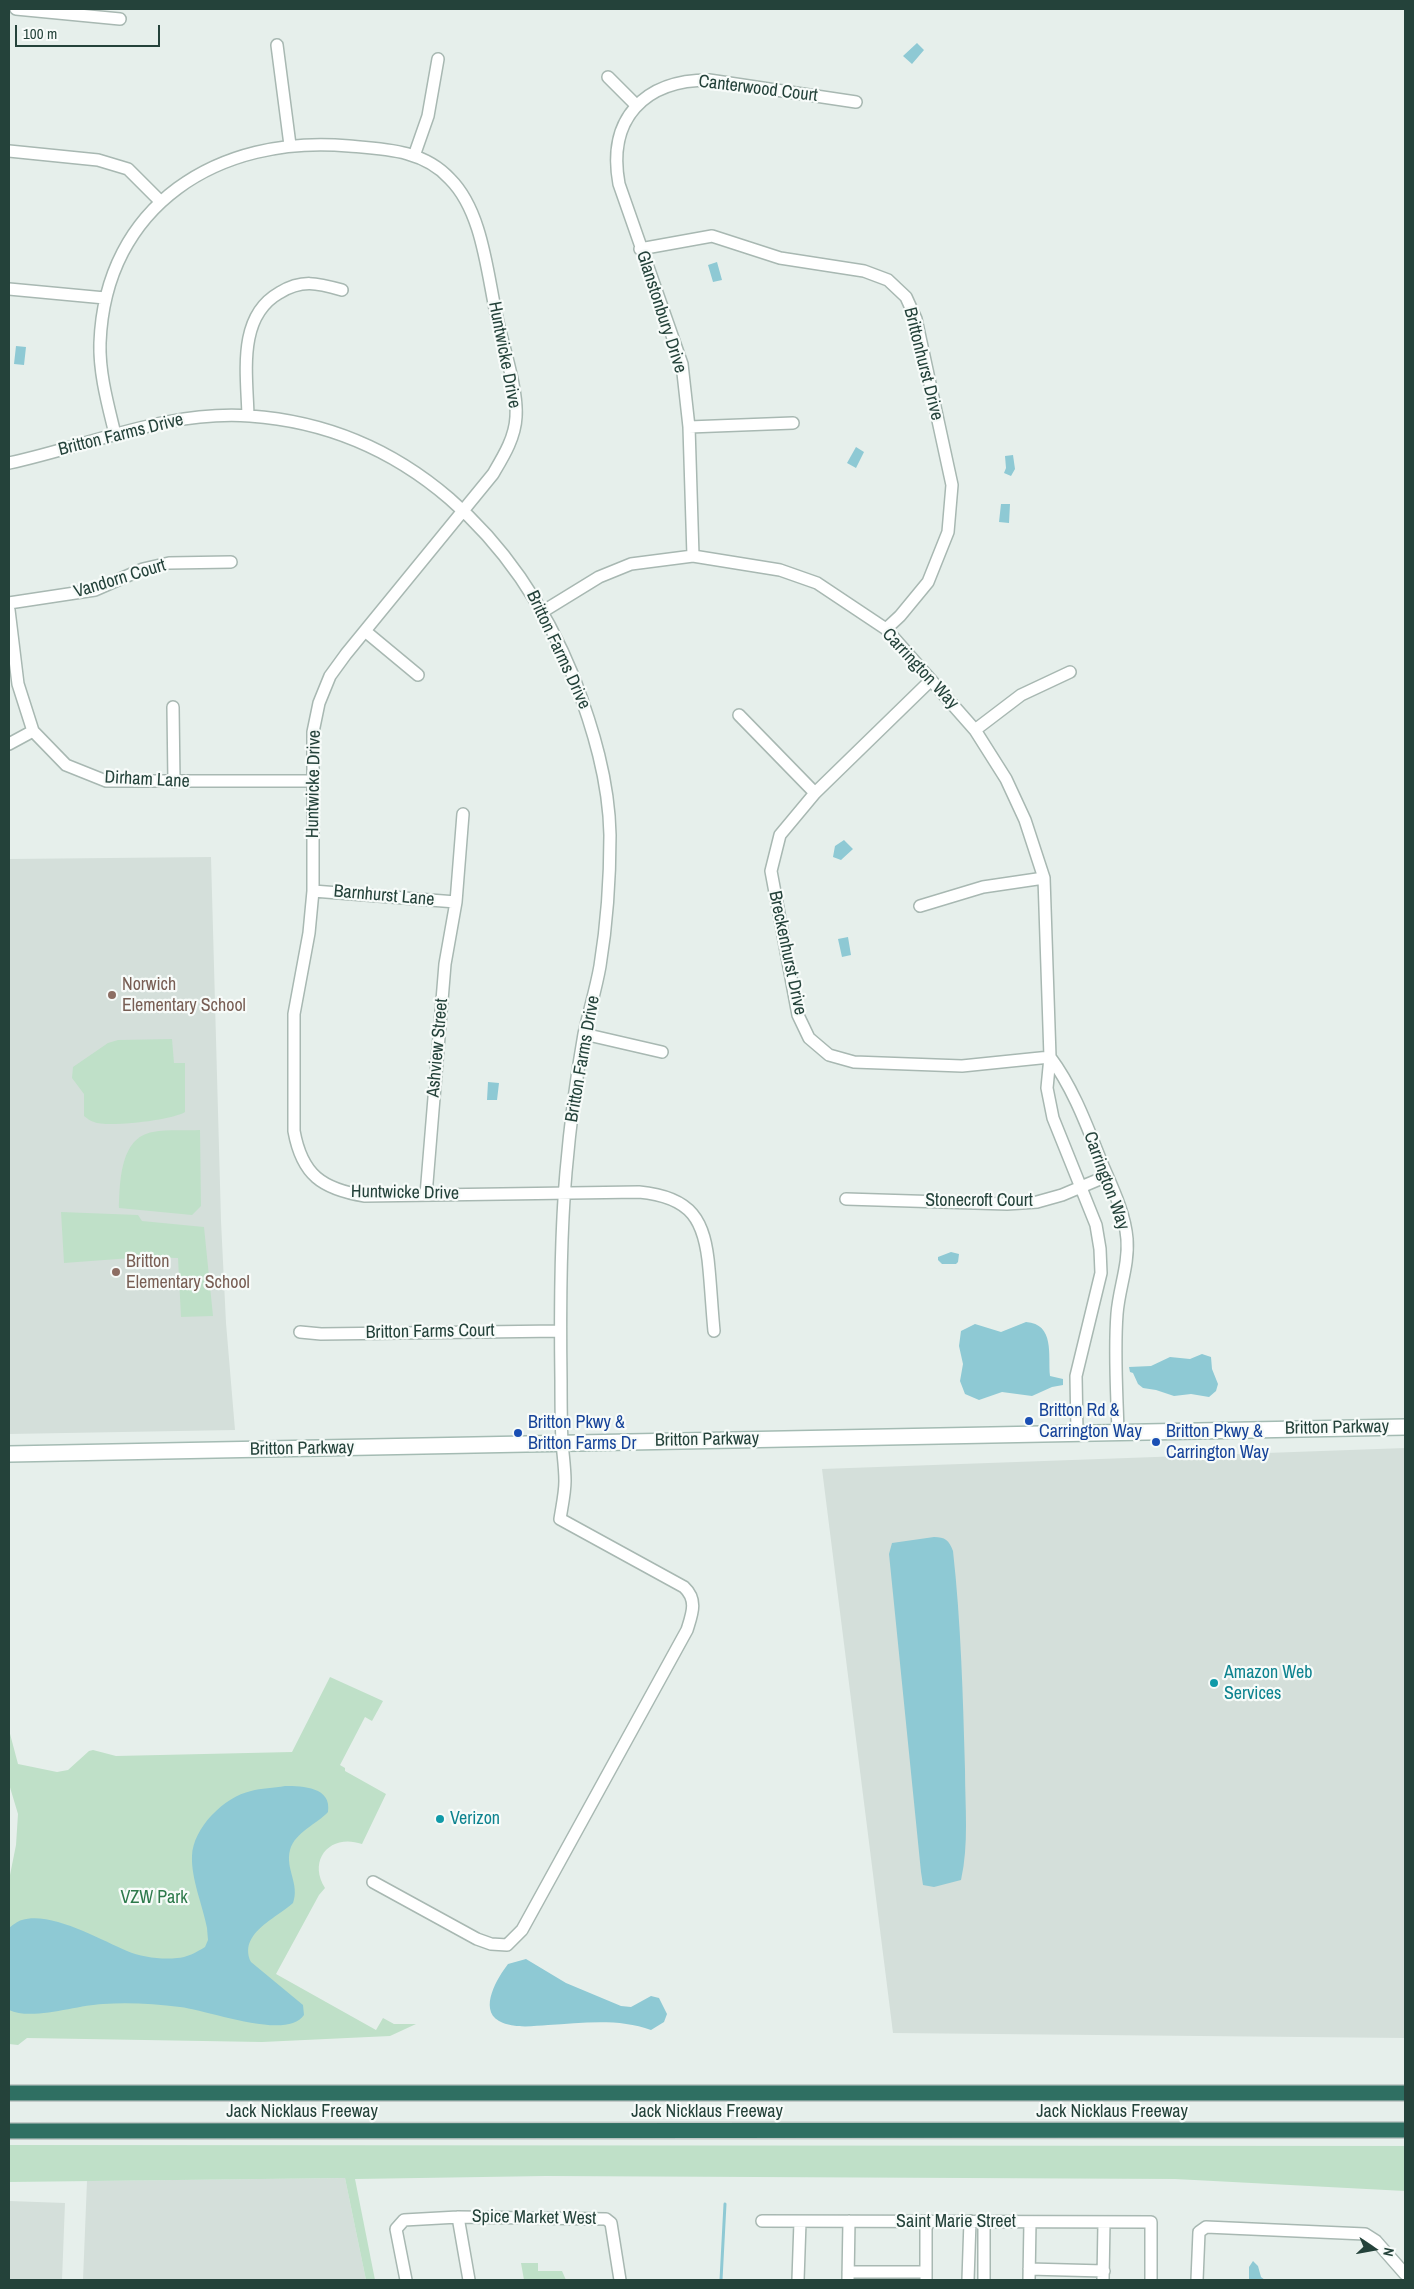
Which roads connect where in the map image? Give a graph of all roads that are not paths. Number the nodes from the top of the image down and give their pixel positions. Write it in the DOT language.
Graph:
graph roads {
  1 [pos="16,9"];
  2 [pos="120,19"];
  3 [pos="278,45"];
  4 [pos="438,59"];
  5 [pos="608,77"];
  6 [pos="856,102"];
  7 [pos="636,105"];
  8 [pos="290,145"];
  9 [pos="9,151"];
  10 [pos="414,156"];
  11 [pos="160,201"];
  12 [pos="640,249"];
  13 [pos="9,289"];
  14 [pos="342,290"];
  15 [pos="105,298"];
  16 [pos="248,416"];
  17 [pos="792,423"];
  18 [pos="689,427"];
  19 [pos="115,434"];
  20 [pos="9,464"];
  21 [pos="464,509"];
  22 [pos="693,556"];
  23 [pos="231,562"];
  24 [pos="9,603"];
  25 [pos="9,610"];
  26 [pos="542,612"];
  27 [pos="886,629"];
  28 [pos="365,631"];
  29 [pos="1070,672"];
  30 [pos="418,675"];
  31 [pos="930,681"];
  32 [pos="173,707"];
  33 [pos="739,715"];
  34 [pos="975,730"];
  35 [pos="33,731"];
  36 [pos="9,744"];
  37 [pos="312,781"];
  38 [pos="174,782"];
  39 [pos="816,792"];
  40 [pos="463,814"];
  41 [pos="1044,878"];
  42 [pos="313,891"];
  43 [pos="456,902"];
  44 [pos="920,906"];
  45 [pos="584,1034"];
  46 [pos="662,1052"];
  47 [pos="1050,1057"];
  48 [pos="1107,1176"];
  49 [pos="1082,1187"];
  50 [pos="564,1194"];
  51 [pos="426,1195"];
  52 [pos="846,1199"];
  53 [pos="560,1331"];
  54 [pos="714,1331"];
  55 [pos="300,1332"];
  56 [pos="1405,1427"];
  57 [pos="1118,1432"];
  58 [pos="1077,1433"];
  59 [pos="562,1443"];
  60 [pos="9,1454"];
  61 [pos="373,1882"];
  62 [pos="9,2093"];
  63 [pos="1405,2093"];
  64 [pos="1405,2130"];
  65 [pos="9,2131"];
  66 [pos="458,2217"];
  67 [pos="762,2221"];
  68 [pos="850,2221"];
  69 [pos="926,2221"];
  70 [pos="970,2221"];
  71 [pos="800,2222"];
  72 [pos="984,2222"];
  73 [pos="1030,2222"];
  74 [pos="1104,2223"];
  75 [pos="1405,2274"];
  76 [pos="1029,2275"];
  77 [pos="848,2276"];
  78 [pos="926,2276"];
  79 [pos="1104,2276"];
  80 [pos="406,2280"];
  81 [pos="469,2280"];
  82 [pos="620,2280"];
  83 [pos="798,2280"];
  84 [pos="968,2280"];
  85 [pos="984,2280"];
  86 [pos="1151,2280"];
  87 [pos="1197,2280"];
  1 -- 2 [label="street"];
  3 -- 8 [label="street"];
  4 -- 10 [label="street"];
  5 -- 7 [label="street"];
  6 -- 7 [label="street, Canterwood Court"];
  7 -- 12 [label="street, Glanstonbury Drive"];
  8 -- 10 [label="street, Huntwicke Drive"];
  8 -- 11 [label="street, Huntwicke Drive"];
  9 -- 11 [label="street"];
  10 -- 21 [label="street, Huntwicke Drive"];
  11 -- 15 [label="street, Huntwicke Drive"];
  12 -- 18 [label="street, Glanstonbury Drive"];
  12 -- 27 [label="street, Brittonhurst Drive"];
  13 -- 15 [label="street"];
  14 -- 16 [label="street"];
  15 -- 19 [label="street, Huntwicke Drive"];
  16 -- 19 [label="street, Britton Farms Drive"];
  16 -- 21 [label="street, Britton Farms Drive"];
  17 -- 18 [label="street"];
  18 -- 22 [label="street, Glanstonbury Drive"];
  19 -- 20 [label="street, Britton Farms Drive"];
  21 -- 26 [label="street, Britton Farms Drive"];
  21 -- 28 [label="street, Huntwicke Drive"];
  22 -- 26 [label="street, Carrington Way"];
  22 -- 27 [label="street, Carrington Way"];
  23 -- 24 [label="street, Vandorn Court"];
  25 -- 35 [label="street, Dirham Lane"];
  26 -- 45 [label="street, Britton Farms Drive"];
  27 -- 31 [label="street, Carrington Way"];
  28 -- 30 [label="street"];
  28 -- 37 [label="street, Huntwicke Drive"];
  29 -- 34 [label="street"];
  31 -- 34 [label="street, Carrington Way"];
  31 -- 39 [label="street, Breckenhurst Drive"];
  32 -- 38 [label="street"];
  33 -- 39 [label="street"];
  34 -- 41 [label="street, Carrington Way"];
  35 -- 36 [label="street"];
  35 -- 38 [label="street, Dirham Lane"];
  37 -- 38 [label="street, Dirham Lane"];
  37 -- 42 [label="street, Huntwicke Drive"];
  39 -- 47 [label="street, Breckenhurst Drive"];
  40 -- 43 [label="street, Ashview Street"];
  41 -- 44 [label="street"];
  41 -- 47 [label="street, Carrington Way"];
  42 -- 43 [label="street, Barnhurst Lane"];
  42 -- 51 [label="street, Huntwicke Drive"];
  43 -- 51 [label="street, Ashview Street"];
  45 -- 46 [label="street"];
  45 -- 50 [label="street, Britton Farms Drive"];
  47 -- 48 [label="street, Carrington Way"];
  47 -- 49 [label="street, Carrington Way"];
  48 -- 49 [label="street, Stonecroft Court"];
  48 -- 57 [label="street, Carrington Way"];
  49 -- 52 [label="street, Stonecroft Court"];
  49 -- 58 [label="street, Carrington Way"];
  50 -- 51 [label="street, Huntwicke Drive"];
  50 -- 53 [label="street, Britton Farms Drive"];
  50 -- 54 [label="street, Huntwicke Drive"];
  53 -- 55 [label="street, Britton Farms Court"];
  53 -- 59 [label="street, Britton Farms Drive"];
  56 -- 57 [label="main road, Britton Parkway"];
  57 -- 58 [label="main road, Britton Parkway"];
  58 -- 59 [label="main road, Britton Parkway"];
  59 -- 60 [label="main road, Britton Parkway"];
  59 -- 61 [label="street, Britton Farms Drive"];
  62 -- 63 [label="highway, Jack Nicklaus Freeway"];
  64 -- 65 [label="highway, Jack Nicklaus Freeway"];
  66 -- 80 [label="street, Spice Market West"];
  66 -- 81 [label="street"];
  66 -- 82 [label="street, Spice Market West"];
  67 -- 71 [label="street, Saint Marie Street"];
  68 -- 69 [label="street, Saint Marie Street"];
  68 -- 71 [label="street, Saint Marie Street"];
  68 -- 77 [label="street"];
  69 -- 70 [label="street, Saint Marie Street"];
  69 -- 78 [label="street"];
  70 -- 72 [label="street, Saint Marie Street"];
  70 -- 84 [label="street"];
  71 -- 83 [label="street"];
  72 -- 73 [label="street, Saint Marie Street"];
  72 -- 85 [label="street"];
  73 -- 74 [label="street, Saint Marie Street"];
  73 -- 76 [label="street"];
  74 -- 79 [label="street"];
  74 -- 86 [label="street, Saint Marie Street"];
  75 -- 87 [label="street"];
  76 -- 79 [label="street"];
  77 -- 78 [label="street"];
}
